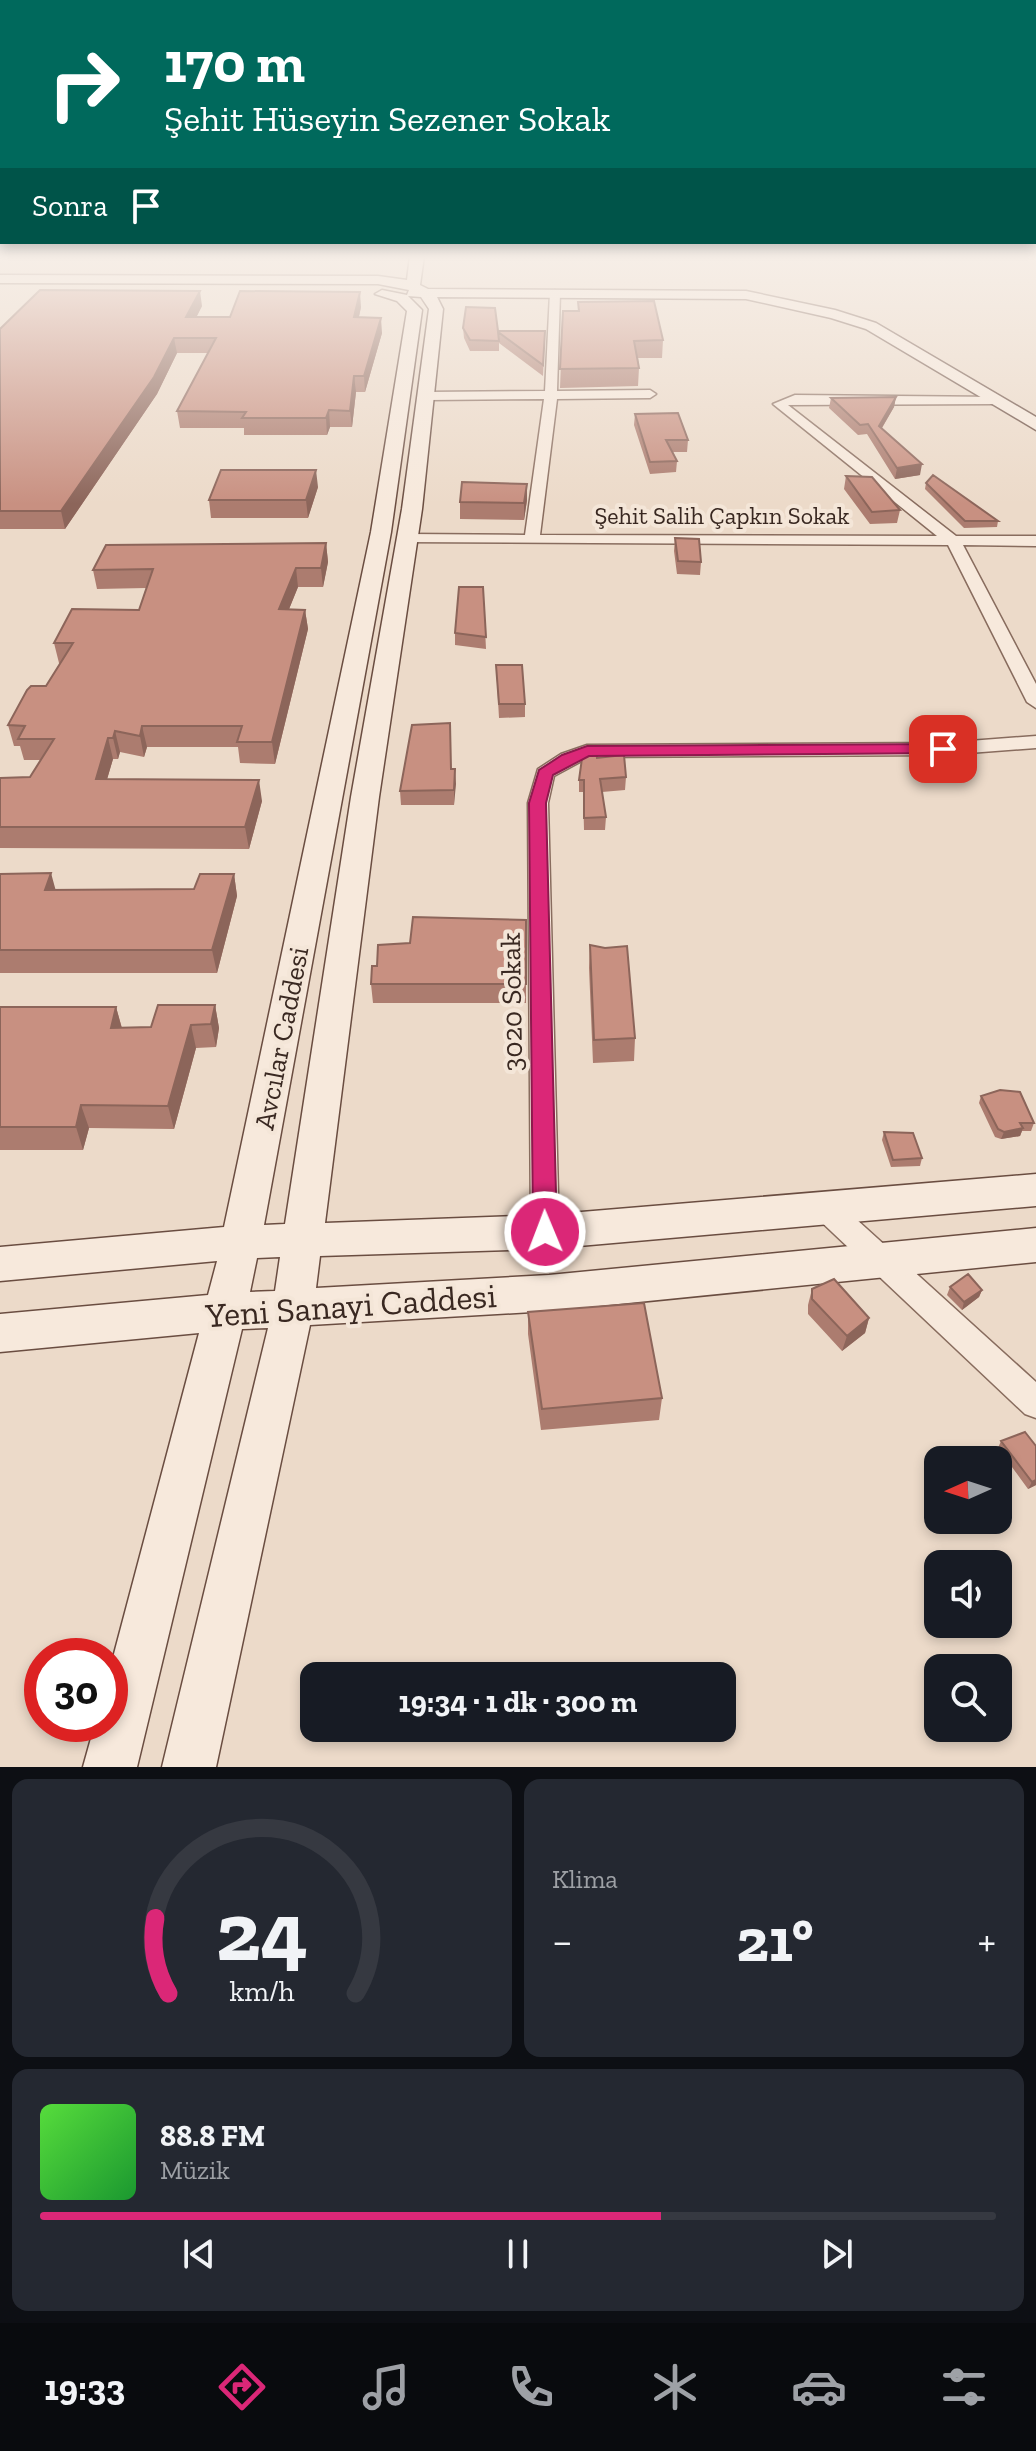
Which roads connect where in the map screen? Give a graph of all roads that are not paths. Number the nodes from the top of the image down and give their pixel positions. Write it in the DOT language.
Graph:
graph roads {
  1 [pos="411,338"];
  2 [pos="435,338"];
  3 [pos="553,338"];
  4 [pos="892,338"];
  5 [pos="650,394"];
  6 [pos="551,395"];
  7 [pos="428,396"];
  8 [pos="994,400"];
  9 [pos="1036,425"];
  10 [pos="407,539"];
  11 [pos="532,540"];
  12 [pos="953,541"];
  13 [pos="1036,541"];
  14 [pos="1036,702"];
  15 [pos="1036,742"];
  16 [pos="1036,1190"];
  17 [pos="825,1208"];
  18 [pos="545,1232"];
  19 [pos="303,1240"];
  20 [pos="241,1242"];
  21 [pos="1036,1245"];
  22 [pos="881,1260"];
  23 [pos="0,1264"];
  24 [pos="293,1308"];
  25 [pos="226,1312"];
  26 [pos="0,1333"];
  27 [pos="1036,1403"];
  28 [pos="110,1767"];
  29 [pos="189,1767"];
  1 -- 20 [label="main road, Avcılar Caddesi"];
  2 -- 7 [label="main road, Avcılar Caddesi"];
  3 -- 6 [label="street"];
  4 -- 8 [label="main road"];
  5 -- 6 [label="street"];
  6 -- 7 [label="street"];
  6 -- 11 [label="street"];
  7 -- 10 [label="main road, Avcılar Caddesi"];
  8 -- 9 [label="main road"];
  8 -- 12 [label="street"];
  10 -- 11 [label="street, Şehit Salih Çapkın Sokak"];
  10 -- 19 [label="main road, Avcılar Caddesi"];
  11 -- 12 [label="street, Şehit Salih Çapkın Sokak"];
  12 -- 13 [label="street, Şehit Salih Çapkın Sokak"];
  12 -- 14 [label="street"];
  15 -- 18 [label="street, 3020 Sokak"];
  16 -- 17 [label="main road, Yeni Sanayi Caddesi"];
  17 -- 18 [label="main road, Yeni Sanayi Caddesi"];
  17 -- 22 [label="street"];
  18 -- 19 [label="main road, Yeni Sanayi Caddesi"];
  19 -- 20 [label="main road, Yeni Sanayi Caddesi"];
  19 -- 24 [label="main road, Avcılar Caddesi"];
  20 -- 23 [label="main road, Yeni Sanayi Caddesi"];
  20 -- 25 [label="main road, Avcılar Caddesi"];
  21 -- 22 [label="main road, Yeni Sanayi Caddesi"];
  22 -- 24 [label="main road, Yeni Sanayi Caddesi"];
  22 -- 27 [label="street"];
  24 -- 25 [label="main road, Yeni Sanayi Caddesi"];
  24 -- 29 [label="main road, Avcılar Caddesi"];
  25 -- 26 [label="main road, Yeni Sanayi Caddesi"];
  25 -- 28 [label="main road, Avcılar Caddesi"];
}
